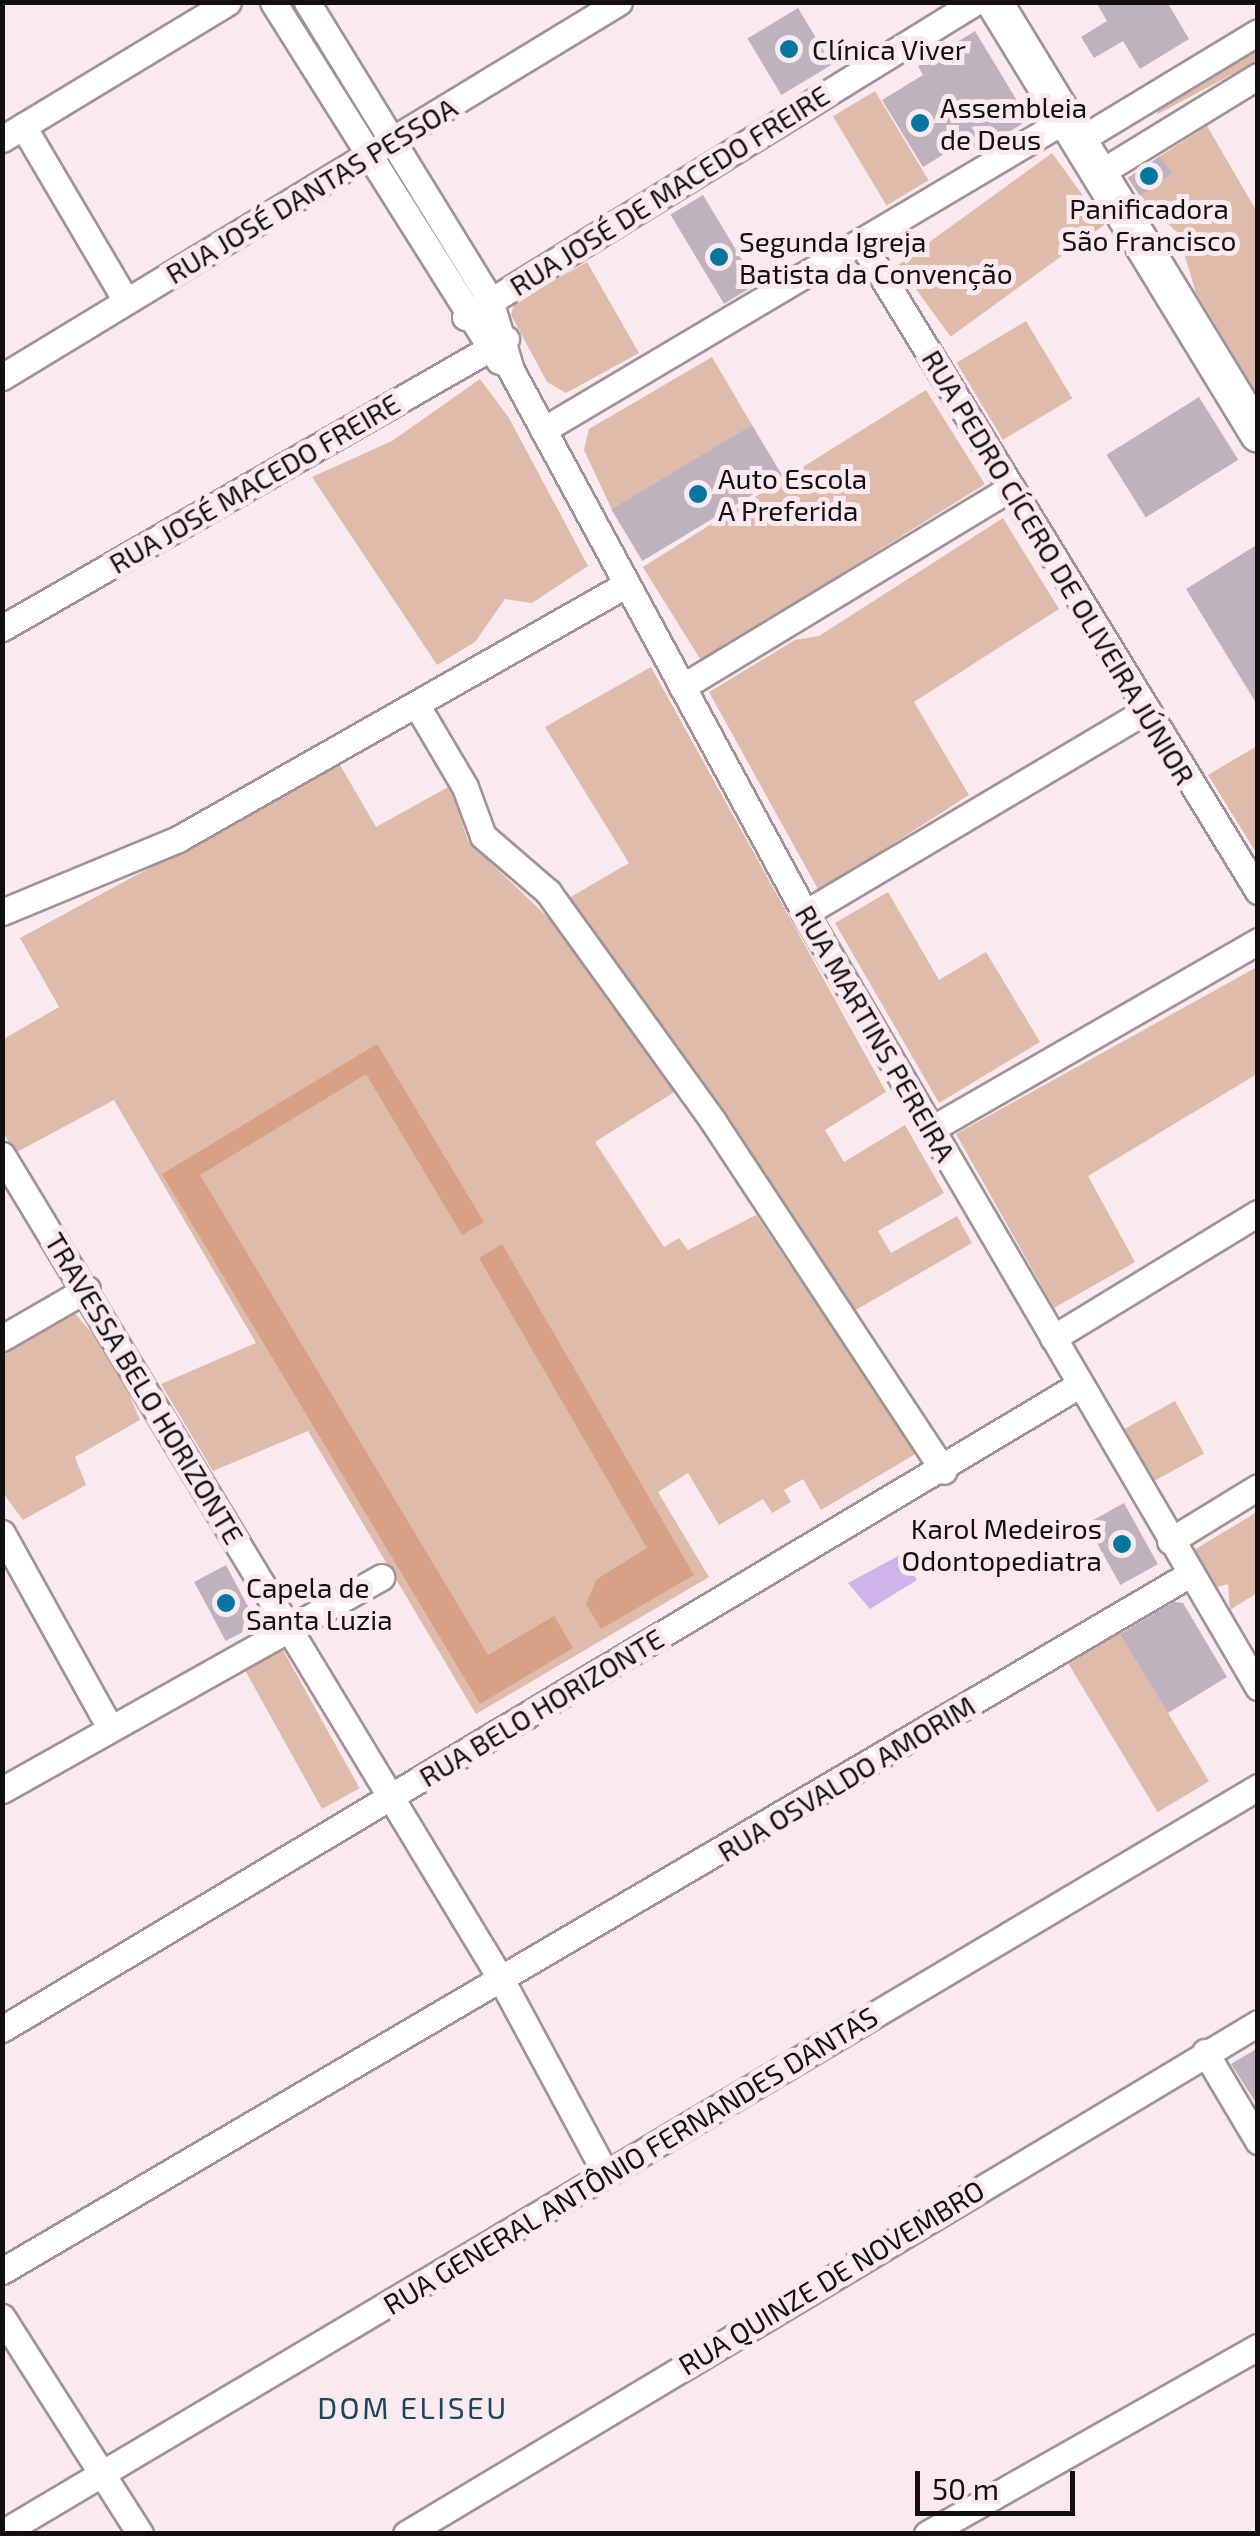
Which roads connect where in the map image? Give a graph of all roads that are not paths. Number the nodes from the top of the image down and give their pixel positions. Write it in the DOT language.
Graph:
graph roads {
  1 [pos="228,2"];
  2 [pos="273,2"];
  3 [pos="307,2"];
  4 [pos="620,2"];
  5 [pos="975,2"];
  6 [pos="994,2"];
  7 [pos="1258,32"];
  8 [pos="1258,76"];
  9 [pos="1140,103"];
  10 [pos="1071,130"];
  11 [pos="13,132"];
  12 [pos="1161,135"];
  13 [pos="391,142"];
  14 [pos="368,157"];
  15 [pos="1098,174"];
  16 [pos="860,242"];
  17 [pos="490,300"];
  18 [pos="126,301"];
  19 [pos="465,317"];
  20 [pos="496,345"];
  21 [pos="2,377"];
  22 [pos="543,430"];
  23 [pos="1258,434"];
  24 [pos="1011,488"];
  25 [pos="627,584"];
  26 [pos="2,628"];
  27 [pos="682,686"];
  28 [pos="416,704"];
  29 [pos="1147,710"];
  30 [pos="1258,891"];
  31 [pos="2,912"];
  32 [pos="806,913"];
  33 [pos="1258,941"];
  34 [pos="932,1128"];
  35 [pos="2,1155"];
  36 [pos="1258,1213"];
  37 [pos="87,1289"];
  38 [pos="2,1338"];
  39 [pos="1053,1338"];
  40 [pos="1080,1384"];
  41 [pos="944,1471"];
  42 [pos="1258,1488"];
  43 [pos="2,1534"];
  44 [pos="1170,1541"];
  45 [pos="1190,1574"];
  46 [pos="381,1577"];
  47 [pos="286,1626"];
  48 [pos="1258,1687"];
  49 [pos="110,1728"];
  50 [pos="1258,1787"];
  51 [pos="2,1790"];
  52 [pos="390,1798"];
  53 [pos="502,1981"];
  54 [pos="1258,2023"];
  55 [pos="2,2030"];
  56 [pos="1205,2052"];
  57 [pos="1258,2141"];
  58 [pos="606,2174"];
  59 [pos="2,2272"];
  60 [pos="2,2318"];
  61 [pos="1258,2347"];
  62 [pos="101,2472"];
  63 [pos="2,2533"];
  64 [pos="140,2534"];
  65 [pos="406,2534"];
  66 [pos="927,2534"];
  1 -- 11 [label="street"];
  2 -- 14 [label="street"];
  3 -- 13 [label="street"];
  4 -- 13 [label="street, RUA JOSÉ DANTAS PESSOA"];
  5 -- 17 [label="street, RUA JOSÉ DE MACEDO FREIRE"];
  6 -- 10 [label="main road"];
  7 -- 9 [label="street"];
  8 -- 12 [label="street"];
  9 -- 10 [label="street"];
  9 -- 12 [label="street"];
  10 -- 15 [label="main road"];
  10 -- 16 [label="street"];
  11 -- 18 [label="street"];
  12 -- 15 [label="street"];
  13 -- 14 [label="street, RUA JOSÉ DANTAS PESSOA"];
  13 -- 17 [label="street"];
  14 -- 18 [label="street, RUA JOSÉ DANTAS PESSOA"];
  14 -- 19 [label="street"];
  15 -- 23 [label="main road"];
  16 -- 22 [label="street"];
  16 -- 24 [label="street, RUA PEDRO CÍCERO DE OLIVEIRA JÚNIOR"];
  17 -- 19 [label="street, RUA JOSÉ DE MACEDO FREIRE"];
  17 -- 20 [label="street"];
  18 -- 21 [label="street, RUA JOSÉ DANTAS PESSOA"];
  19 -- 20 [label="street"];
  20 -- 22 [label="street, RUA MARTINS PEREIRA"];
  20 -- 26 [label="street, RUA JOSÉ MACEDO FREIRE"];
  22 -- 25 [label="street, RUA MARTINS PEREIRA"];
  24 -- 27 [label="street"];
  24 -- 29 [label="street, RUA PEDRO CÍCERO DE OLIVEIRA JÚNIOR"];
  25 -- 27 [label="street, RUA MARTINS PEREIRA"];
  25 -- 28 [label="street"];
  27 -- 32 [label="street, RUA MARTINS PEREIRA"];
  28 -- 31 [label="street"];
  28 -- 41 [label="street"];
  29 -- 30 [label="street, RUA PEDRO CÍCERO DE OLIVEIRA JÚNIOR"];
  29 -- 32 [label="street"];
  32 -- 34 [label="street, RUA MARTINS PEREIRA"];
  33 -- 34 [label="street"];
  34 -- 39 [label="street, RUA MARTINS PEREIRA"];
  35 -- 37 [label="street, TRAVESSA BELO HORIZONTE"];
  36 -- 39 [label="street"];
  37 -- 38 [label="street"];
  37 -- 47 [label="street, TRAVESSA BELO HORIZONTE"];
  39 -- 40 [label="street, RUA MARTINS PEREIRA"];
  40 -- 41 [label="street, RUA BELO HORIZONTE"];
  40 -- 44 [label="street, RUA MARTINS PEREIRA"];
  41 -- 52 [label="street, RUA BELO HORIZONTE"];
  42 -- 44 [label="street"];
  43 -- 49 [label="street"];
  44 -- 45 [label="street, RUA MARTINS PEREIRA"];
  45 -- 48 [label="street, RUA MARTINS PEREIRA"];
  45 -- 53 [label="street, RUA OSVALDO AMORIM"];
  46 -- 47 [label="street"];
  47 -- 49 [label="street"];
  47 -- 52 [label="street, TRAVESSA BELO HORIZONTE"];
  49 -- 51 [label="street"];
  50 -- 58 [label="street, RUA GENERAL ANTÔNIO FERNANDES DANTAS"];
  52 -- 53 [label="street, TRAVESSA BELO HORIZONTE"];
  52 -- 55 [label="street, RUA BELO HORIZONTE"];
  53 -- 58 [label="street, TRAVESSA BELO HORIZONTE"];
  53 -- 59 [label="street, RUA OSVALDO AMORIM"];
  54 -- 56 [label="street, RUA QUINZE DE NOVEMBRO"];
  56 -- 57 [label="street"];
  56 -- 65 [label="street, RUA QUINZE DE NOVEMBRO"];
  58 -- 62 [label="street, RUA GENERAL ANTÔNIO FERNANDES DANTAS"];
  60 -- 62 [label="street"];
  61 -- 66 [label="street"];
  62 -- 63 [label="street, RUA GENERAL ANTÔNIO FERNANDES DANTAS"];
  62 -- 64 [label="street"];
}
